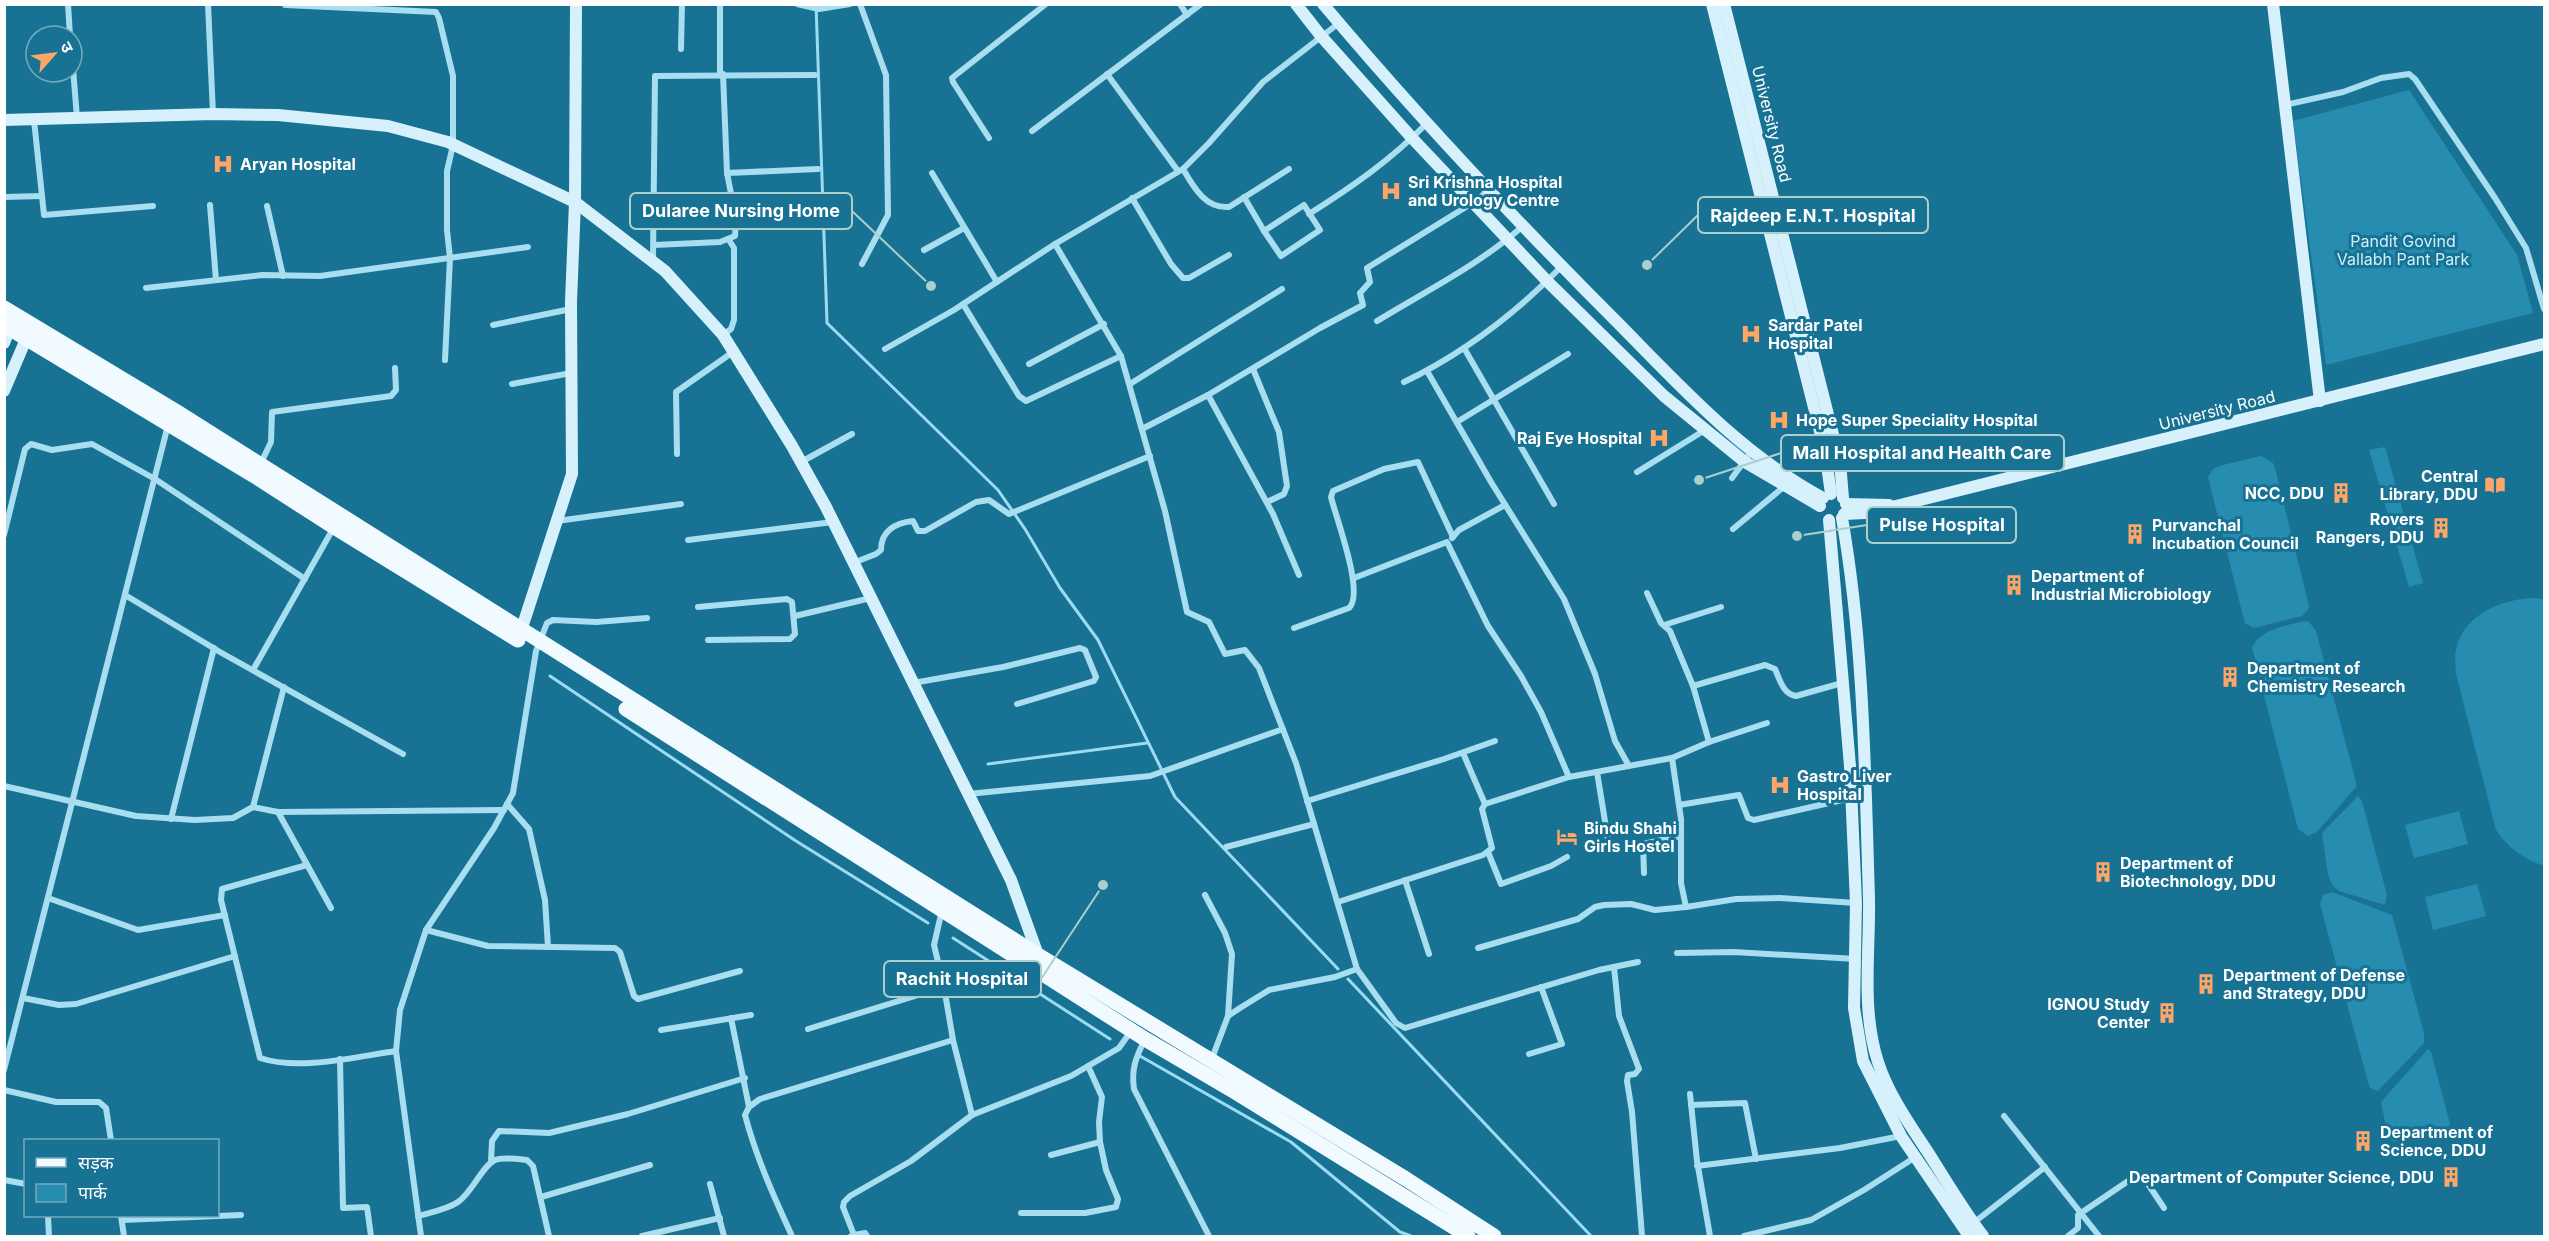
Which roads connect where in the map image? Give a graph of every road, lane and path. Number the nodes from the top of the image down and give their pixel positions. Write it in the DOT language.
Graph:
graph roads {
  1 [pos="68,4"];
  2 [pos="208,4"];
  3 [pos="437,4"];
  4 [pos="576,4"];
  5 [pos="682,4"];
  6 [pos="720,4"];
  7 [pos="797,4"];
  8 [pos="850,4"];
  9 [pos="860,4"];
  10 [pos="1046,4"];
  11 [pos="1180,4"];
  12 [pos="1201,4"];
  13 [pos="1296,4"];
  14 [pos="1323,4"];
  15 [pos="1712,4"];
  16 [pos="1724,4"];
  17 [pos="2273,4"];
  18 [pos="285,5"];
  19 [pos="436,12"];
  20 [pos="1187,15"];
  21 [pos="1339,23"];
  22 [pos="69,24"];
  23 [pos="1321,36"];
  24 [pos="681,49"];
  25 [pos="722,74"];
  26 [pos="1107,74"];
  27 [pos="814,75"];
  28 [pos="74,84"];
  29 [pos="2284,106"];
  30 [pos="213,114"];
  31 [pos="77,118"];
  32 [pos="4,120"];
  33 [pos="34,120"];
  34 [pos="1427,123"];
  35 [pos="1032,131"];
  36 [pos="989,138"];
  37 [pos="1412,138"];
  38 [pos="453,144"];
  39 [pos="818,169"];
  40 [pos="1289,169"];
  41 [pos="1181,170"];
  42 [pos="727,173"];
  43 [pos="932,173"];
  44 [pos="1489,189"];
  45 [pos="42,196"];
  46 [pos="4,197"];
  47 [pos="1244,197"];
  48 [pos="1132,198"];
  49 [pos="575,202"];
  50 [pos="1474,202"];
  51 [pos="210,205"];
  52 [pos="267,206"];
  53 [pos="153,207"];
  54 [pos="1309,214"];
  55 [pos="1524,226"];
  56 [pos="964,228"];
  57 [pos="1264,231"];
  58 [pos="1509,239"];
  59 [pos="729,240"];
  60 [pos="1055,244"];
  61 [pos="654,245"];
  62 [pos="528,247"];
  63 [pos="924,250"];
  64 [pos="1229,255"];
  65 [pos="450,258"];
  66 [pos="653,262"];
  67 [pos="862,264"];
  68 [pos="1562,266"];
  69 [pos="283,276"];
  70 [pos="216,280"];
  71 [pos="1547,281"];
  72 [pos="997,282"];
  73 [pos="146,288"];
  74 [pos="1282,289"];
  75 [pos="963,304"];
  76 [pos="571,309"];
  77 [pos="2544,309"];
  78 [pos="1377,321"];
  79 [pos="8,324"];
  80 [pos="1104,324"];
  81 [pos="493,325"];
  82 [pos="29,332"];
  83 [pos="723,335"];
  84 [pos="2544,344"];
  85 [pos="1464,348"];
  86 [pos="885,349"];
  87 [pos="733,352"];
  88 [pos="1568,354"];
  89 [pos="1121,356"];
  90 [pos="445,360"];
  91 [pos="1029,364"];
  92 [pos="395,368"];
  93 [pos="1253,369"];
  94 [pos="1427,371"];
  95 [pos="572,373"];
  96 [pos="1404,382"];
  97 [pos="512,384"];
  98 [pos="1130,384"];
  99 [pos="4,391"];
  100 [pos="1208,395"];
  101 [pos="1494,399"];
  102 [pos="2320,401"];
  103 [pos="172,417"];
  104 [pos="1456,422"];
  105 [pos="1717,422"];
  106 [pos="1142,429"];
  107 [pos="1705,430"];
  108 [pos="852,434"];
  109 [pos="677,454"];
  110 [pos="1150,456"];
  111 [pos="1748,457"];
  112 [pos="801,462"];
  113 [pos="256,470"];
  114 [pos="1636,472"];
  115 [pos="1732,478"];
  116 [pos="154,479"];
  117 [pos="1788,484"];
  118 [pos="1267,502"];
  119 [pos="681,504"];
  120 [pos="1554,504"];
  121 [pos="1505,505"];
  122 [pos="1835,506"];
  123 [pos="557,521"];
  124 [pos="337,522"];
  125 [pos="833,522"];
  126 [pos="1733,530"];
  127 [pos="4,535"];
  128 [pos="1453,537"];
  129 [pos="687,540"];
  130 [pos="1447,543"];
  131 [pos="854,563"];
  132 [pos="1299,575"];
  133 [pos="1354,578"];
  134 [pos="305,579"];
  135 [pos="1647,593"];
  136 [pos="125,595"];
  137 [pos="871,598"];
  138 [pos="698,607"];
  139 [pos="1720,607"];
  140 [pos="795,616"];
  141 [pos="647,618"];
  142 [pos="1664,625"];
  143 [pos="1294,628"];
  144 [pos="519,635"];
  145 [pos="708,640"];
  146 [pos="537,646"];
  147 [pos="214,648"];
  148 [pos="253,670"];
  149 [pos="1842,682"];
  150 [pos="913,683"];
  151 [pos="1693,686"];
  152 [pos="284,687"];
  153 [pos="1017,704"];
  154 [pos="1767,723"];
  155 [pos="1282,729"];
  156 [pos="1495,741"];
  157 [pos="1709,742"];
  158 [pos="1463,753"];
  159 [pos="403,754"];
  160 [pos="1672,758"];
  161 [pos="1629,766"];
  162 [pos="1597,772"];
  163 [pos="1569,777"];
  164 [pos="4,786"];
  165 [pos="968,794"];
  166 [pos="1851,798"];
  167 [pos="73,800"];
  168 [pos="1307,801"];
  169 [pos="1485,804"];
  170 [pos="1679,805"];
  171 [pos="253,807"];
  172 [pos="506,807"];
  173 [pos="278,812"];
  174 [pos="171,819"];
  175 [pos="1314,824"];
  176 [pos="1681,836"];
  177 [pos="1608,840"];
  178 [pos="1226,847"];
  179 [pos="1488,852"];
  180 [pos="1567,857"];
  181 [pos="307,865"];
  182 [pos="1644,873"];
  183 [pos="1405,880"];
  184 [pos="1205,895"];
  185 [pos="48,898"];
  186 [pos="1338,902"];
  187 [pos="944,903"];
  188 [pos="1856,903"];
  189 [pos="1686,907"];
  190 [pos="331,908"];
  191 [pos="225,915"];
  192 [pos="426,930"];
  193 [pos="548,947"];
  194 [pos="1478,948"];
  195 [pos="1677,953"];
  196 [pos="1429,954"];
  197 [pos="235,956"];
  198 [pos="1856,959"];
  199 [pos="1035,960"];
  200 [pos="1638,962"];
  201 [pos="1614,967"];
  202 [pos="1357,969"];
  203 [pos="740,971"];
  204 [pos="944,987"];
  205 [pos="1541,987"];
  206 [pos="23,998"];
  207 [pos="751,1015"];
  208 [pos="1228,1016"];
  209 [pos="731,1018"];
  210 [pos="1142,1028"];
  211 [pos="808,1029"];
  212 [pos="661,1030"];
  213 [pos="953,1040"];
  214 [pos="396,1051"];
  215 [pos="1528,1054"];
  216 [pos="340,1059"];
  217 [pos="1088,1066"];
  218 [pos="1208,1067"];
  219 [pos="4,1070"];
  220 [pos="745,1078"];
  221 [pos="4,1090"];
  222 [pos="1690,1094"];
  223 [pos="1691,1105"];
  224 [pos="749,1107"];
  225 [pos="972,1115"];
  226 [pos="2004,1116"];
  227 [pos="1901,1136"];
  228 [pos="111,1139"];
  229 [pos="1100,1142"];
  230 [pos="1052,1155"];
  231 [pos="1914,1158"];
  232 [pos="1756,1159"];
  233 [pos="491,1162"];
  234 [pos="650,1165"];
  235 [pos="1698,1166"];
  236 [pos="2045,1167"];
  237 [pos="4,1179"];
  238 [pos="24,1184"];
  239 [pos="710,1184"];
  240 [pos="541,1197"];
  241 [pos="2164,1208"];
  242 [pos="1021,1213"];
  243 [pos="2081,1213"];
  244 [pos="241,1215"];
  245 [pos="219,1216"];
  246 [pos="418,1216"];
  247 [pos="48,1217"];
  248 [pos="161,1217"];
  249 [pos="121,1218"];
  250 [pos="720,1218"];
  251 [pos="1968,1230"];
  252 [pos="49,1236"];
  253 [pos="124,1236"];
  254 [pos="371,1236"];
  255 [pos="421,1236"];
  256 [pos="549,1236"];
  257 [pos="642,1236"];
  258 [pos="724,1236"];
  259 [pos="792,1236"];
  260 [pos="852,1236"];
  261 [pos="867,1236"];
  262 [pos="1209,1236"];
  263 [pos="1467,1236"];
  264 [pos="1494,1236"];
  265 [pos="1641,1236"];
  266 [pos="1710,1236"];
  267 [pos="1744,1236"];
  268 [pos="1983,1236"];
  269 [pos="2068,1236"];
  270 [pos="2099,1236"];
  1 -- 22 [label="street"];
  2 -- 30 [label="street"];
  3 -- 19 [label="street"];
  4 -- 49 [label="main road"];
  5 -- 24 [label="street"];
  6 -- 25 [label="street"];
  7 -- 8 [label="street"];
  9 -- 67 [label="street"];
  10 -- 36 [label="street"];
  11 -- 20 [label="street"];
  12 -- 20 [label="street"];
  13 -- 23 [label="main road"];
  14 -- 21 [label="main road"];
  15 -- 122 [label="main road, University Road"];
  16 -- 122 [label="main road, University Road"];
  17 -- 29 [label="main road"];
  18 -- 19 [label="street"];
  19 -- 38 [label="street"];
  20 -- 26 [label="street"];
  21 -- 23 [label="street"];
  21 -- 34 [label="main road"];
  23 -- 37 [label="main road"];
  23 -- 41 [label="street"];
  25 -- 27 [label="street"];
  25 -- 42 [label="street"];
  25 -- 61 [label="street"];
  26 -- 35 [label="street"];
  26 -- 41 [label="street"];
  28 -- 31 [label="street"];
  29 -- 77 [label="street"];
  29 -- 102 [label="main road"];
  30 -- 31 [label="main road"];
  30 -- 38 [label="main road"];
  31 -- 33 [label="main road"];
  32 -- 33 [label="main road"];
  33 -- 45 [label="street"];
  34 -- 37 [label="street"];
  34 -- 44 [label="main road"];
  37 -- 50 [label="main road"];
  37 -- 54 [label="street"];
  38 -- 49 [label="main road"];
  38 -- 65 [label="street"];
  39 -- 42 [label="street"];
  40 -- 47 [label="street"];
  41 -- 47 [label="street"];
  41 -- 48 [label="street"];
  42 -- 59 [label="street"];
  43 -- 56 [label="street"];
  44 -- 50 [label="street"];
  44 -- 55 [label="main road"];
  45 -- 46 [label="street"];
  45 -- 53 [label="street"];
  47 -- 57 [label="street"];
  48 -- 60 [label="street"];
  48 -- 64 [label="street"];
  49 -- 66 [label="main road"];
  49 -- 76 [label="main road"];
  50 -- 58 [label="main road"];
  50 -- 93 [label="street"];
  51 -- 70 [label="street"];
  52 -- 69 [label="street"];
  54 -- 57 [label="street"];
  54 -- 57 [label="street"];
  55 -- 58 [label="street"];
  55 -- 68 [label="main road"];
  56 -- 63 [label="street"];
  56 -- 72 [label="street"];
  58 -- 71 [label="main road"];
  58 -- 78 [label="street"];
  59 -- 61 [label="street"];
  59 -- 83 [label="street"];
  60 -- 72 [label="street"];
  60 -- 80 [label="street"];
  61 -- 66 [label="street"];
  62 -- 65 [label="street"];
  65 -- 69 [label="street"];
  65 -- 90 [label="street"];
  66 -- 83 [label="main road"];
  68 -- 71 [label="street"];
  68 -- 105 [label="main road"];
  69 -- 70 [label="street"];
  70 -- 73 [label="street"];
  71 -- 85 [label="street"];
  71 -- 107 [label="main road"];
  72 -- 75 [label="street"];
  74 -- 98 [label="street"];
  75 -- 86 [label="street"];
  75 -- 89 [label="street"];
  76 -- 81 [label="street"];
  76 -- 95 [label="main road"];
  79 -- 82 [label="main road"];
  80 -- 89 [label="street"];
  80 -- 91 [label="street"];
  82 -- 99 [label="main road"];
  82 -- 103 [label="main road"];
  83 -- 87 [label="main road"];
  84 -- 102 [label="main road, University Road"];
  85 -- 94 [label="street"];
  85 -- 101 [label="street"];
  87 -- 109 [label="street"];
  87 -- 112 [label="main road"];
  88 -- 101 [label="street"];
  89 -- 98 [label="street"];
  92 -- 113 [label="street"];
  93 -- 100 [label="street"];
  93 -- 118 [label="street"];
  94 -- 96 [label="street"];
  94 -- 104 [label="street"];
  95 -- 97 [label="street"];
  95 -- 123 [label="main road"];
  98 -- 106 [label="street"];
  100 -- 106 [label="street"];
  100 -- 118 [label="street"];
  101 -- 104 [label="street"];
  101 -- 120 [label="street"];
  102 -- 122 [label="main road, University Road"];
  103 -- 113 [label="main road"];
  103 -- 116 [label="street"];
  104 -- 121 [label="street"];
  105 -- 107 [label="street"];
  105 -- 111 [label="main road"];
  106 -- 110 [label="street"];
  107 -- 111 [label="main road"];
  107 -- 114 [label="street"];
  108 -- 112 [label="street"];
  110 -- 131 [label="street"];
  110 -- 155 [label="street"];
  111 -- 115 [label="street"];
  111 -- 117 [label="main road"];
  112 -- 125 [label="main road"];
  113 -- 124 [label="main road"];
  116 -- 127 [label="street"];
  116 -- 134 [label="street"];
  116 -- 136 [label="street"];
  117 -- 122 [label="main road"];
  117 -- 126 [label="street"];
  118 -- 132 [label="street"];
  119 -- 123 [label="street"];
  121 -- 128 [label="street"];
  121 -- 161 [label="street"];
  122 -- 149 [label="main road"];
  122 -- 251 [label="main road"];
  123 -- 144 [label="main road"];
  124 -- 134 [label="street"];
  124 -- 144 [label="main road"];
  125 -- 129 [label="street"];
  125 -- 131 [label="main road"];
  128 -- 130 [label="street"];
  128 -- 133 [label="street"];
  130 -- 133 [label="street"];
  130 -- 163 [label="street"];
  131 -- 137 [label="main road"];
  133 -- 143 [label="street"];
  134 -- 148 [label="street"];
  135 -- 142 [label="street"];
  136 -- 147 [label="street"];
  136 -- 167 [label="street"];
  137 -- 140 [label="street"];
  137 -- 150 [label="main road"];
  138 -- 140 [label="street"];
  139 -- 142 [label="street"];
  140 -- 145 [label="street"];
  141 -- 146 [label="street"];
  142 -- 151 [label="street"];
  144 -- 146 [label="main road"];
  146 -- 172 [label="street"];
  146 -- 187 [label="main road"];
  147 -- 148 [label="street"];
  147 -- 174 [label="street"];
  148 -- 152 [label="street"];
  149 -- 151 [label="street"];
  149 -- 166 [label="main road"];
  150 -- 153 [label="street"];
  150 -- 165 [label="main road"];
  151 -- 157 [label="street"];
  152 -- 159 [label="street"];
  152 -- 171 [label="street"];
  154 -- 157 [label="street"];
  155 -- 165 [label="street"];
  155 -- 168 [label="street"];
  156 -- 158 [label="street"];
  157 -- 160 [label="street"];
  158 -- 168 [label="street"];
  158 -- 169 [label="street"];
  160 -- 161 [label="street"];
  160 -- 170 [label="street"];
  161 -- 162 [label="street"];
  162 -- 163 [label="street"];
  162 -- 177 [label="street"];
  163 -- 169 [label="street"];
  164 -- 167 [label="street"];
  165 -- 199 [label="main road"];
  166 -- 170 [label="street"];
  166 -- 188 [label="main road"];
  167 -- 174 [label="street"];
  167 -- 185 [label="street"];
  168 -- 175 [label="street"];
  169 -- 179 [label="street"];
  170 -- 176 [label="street"];
  171 -- 173 [label="street"];
  171 -- 174 [label="street"];
  172 -- 173 [label="street"];
  172 -- 192 [label="street"];
  172 -- 193 [label="street"];
  173 -- 181 [label="street"];
  175 -- 178 [label="street"];
  175 -- 186 [label="street"];
  176 -- 182 [label="street"];
  176 -- 189 [label="street"];
  179 -- 180 [label="street"];
  179 -- 183 [label="street"];
  181 -- 190 [label="street"];
  181 -- 191 [label="street"];
  183 -- 186 [label="street"];
  183 -- 196 [label="street"];
  184 -- 208 [label="street"];
  185 -- 191 [label="street"];
  185 -- 206 [label="street"];
  186 -- 202 [label="street"];
  187 -- 199 [label="main road"];
  187 -- 204 [label="street"];
  188 -- 189 [label="street"];
  188 -- 198 [label="main road"];
  189 -- 194 [label="street"];
  191 -- 197 [label="street"];
  192 -- 193 [label="street"];
  192 -- 214 [label="street"];
  193 -- 203 [label="street"];
  195 -- 198 [label="street"];
  197 -- 206 [label="street"];
  197 -- 216 [label="street"];
  198 -- 227 [label="main road"];
  199 -- 210 [label="main road"];
  200 -- 201 [label="street"];
  201 -- 205 [label="street"];
  201 -- 265 [label="street"];
  202 -- 205 [label="street"];
  202 -- 208 [label="street"];
  204 -- 211 [label="street"];
  204 -- 213 [label="street"];
  205 -- 215 [label="street"];
  206 -- 219 [label="street"];
  207 -- 209 [label="street"];
  208 -- 218 [label="street"];
  209 -- 212 [label="street"];
  209 -- 220 [label="street"];
  210 -- 217 [label="street"];
  210 -- 218 [label="main road"];
  210 -- 262 [label="street"];
  213 -- 224 [label="street"];
  213 -- 225 [label="street"];
  214 -- 216 [label="street"];
  214 -- 246 [label="street"];
  216 -- 254 [label="street"];
  217 -- 225 [label="street"];
  217 -- 229 [label="street"];
  218 -- 263 [label="main road"];
  218 -- 264 [label="main road"];
  220 -- 224 [label="street"];
  220 -- 233 [label="street"];
  221 -- 228 [label="street"];
  222 -- 223 [label="street"];
  223 -- 232 [label="street"];
  223 -- 235 [label="street"];
  224 -- 259 [label="street"];
  225 -- 260 [label="street"];
  226 -- 236 [label="street"];
  227 -- 231 [label="main road"];
  227 -- 232 [label="street"];
  229 -- 230 [label="street"];
  229 -- 242 [label="street"];
  231 -- 251 [label="main road"];
  231 -- 267 [label="street"];
  232 -- 235 [label="street"];
  233 -- 240 [label="street"];
  233 -- 246 [label="street"];
  234 -- 240 [label="street"];
  235 -- 266 [label="street"];
  236 -- 243 [label="street"];
  236 -- 251 [label="street"];
  237 -- 238 [label="street"];
  239 -- 250 [label="street"];
  240 -- 256 [label="street"];
  241 -- 243 [label="street"];
  243 -- 269 [label="street"];
  243 -- 270 [label="street"];
  244 -- 245 [label="street"];
  246 -- 255 [label="street"];
  247 -- 252 [label="street"];
  248 -- 249 [label="street"];
  249 -- 253 [label="street"];
  250 -- 257 [label="street"];
  250 -- 258 [label="street"];
  251 -- 268 [label="main road"];
  260 -- 261 [label="street"];
}
